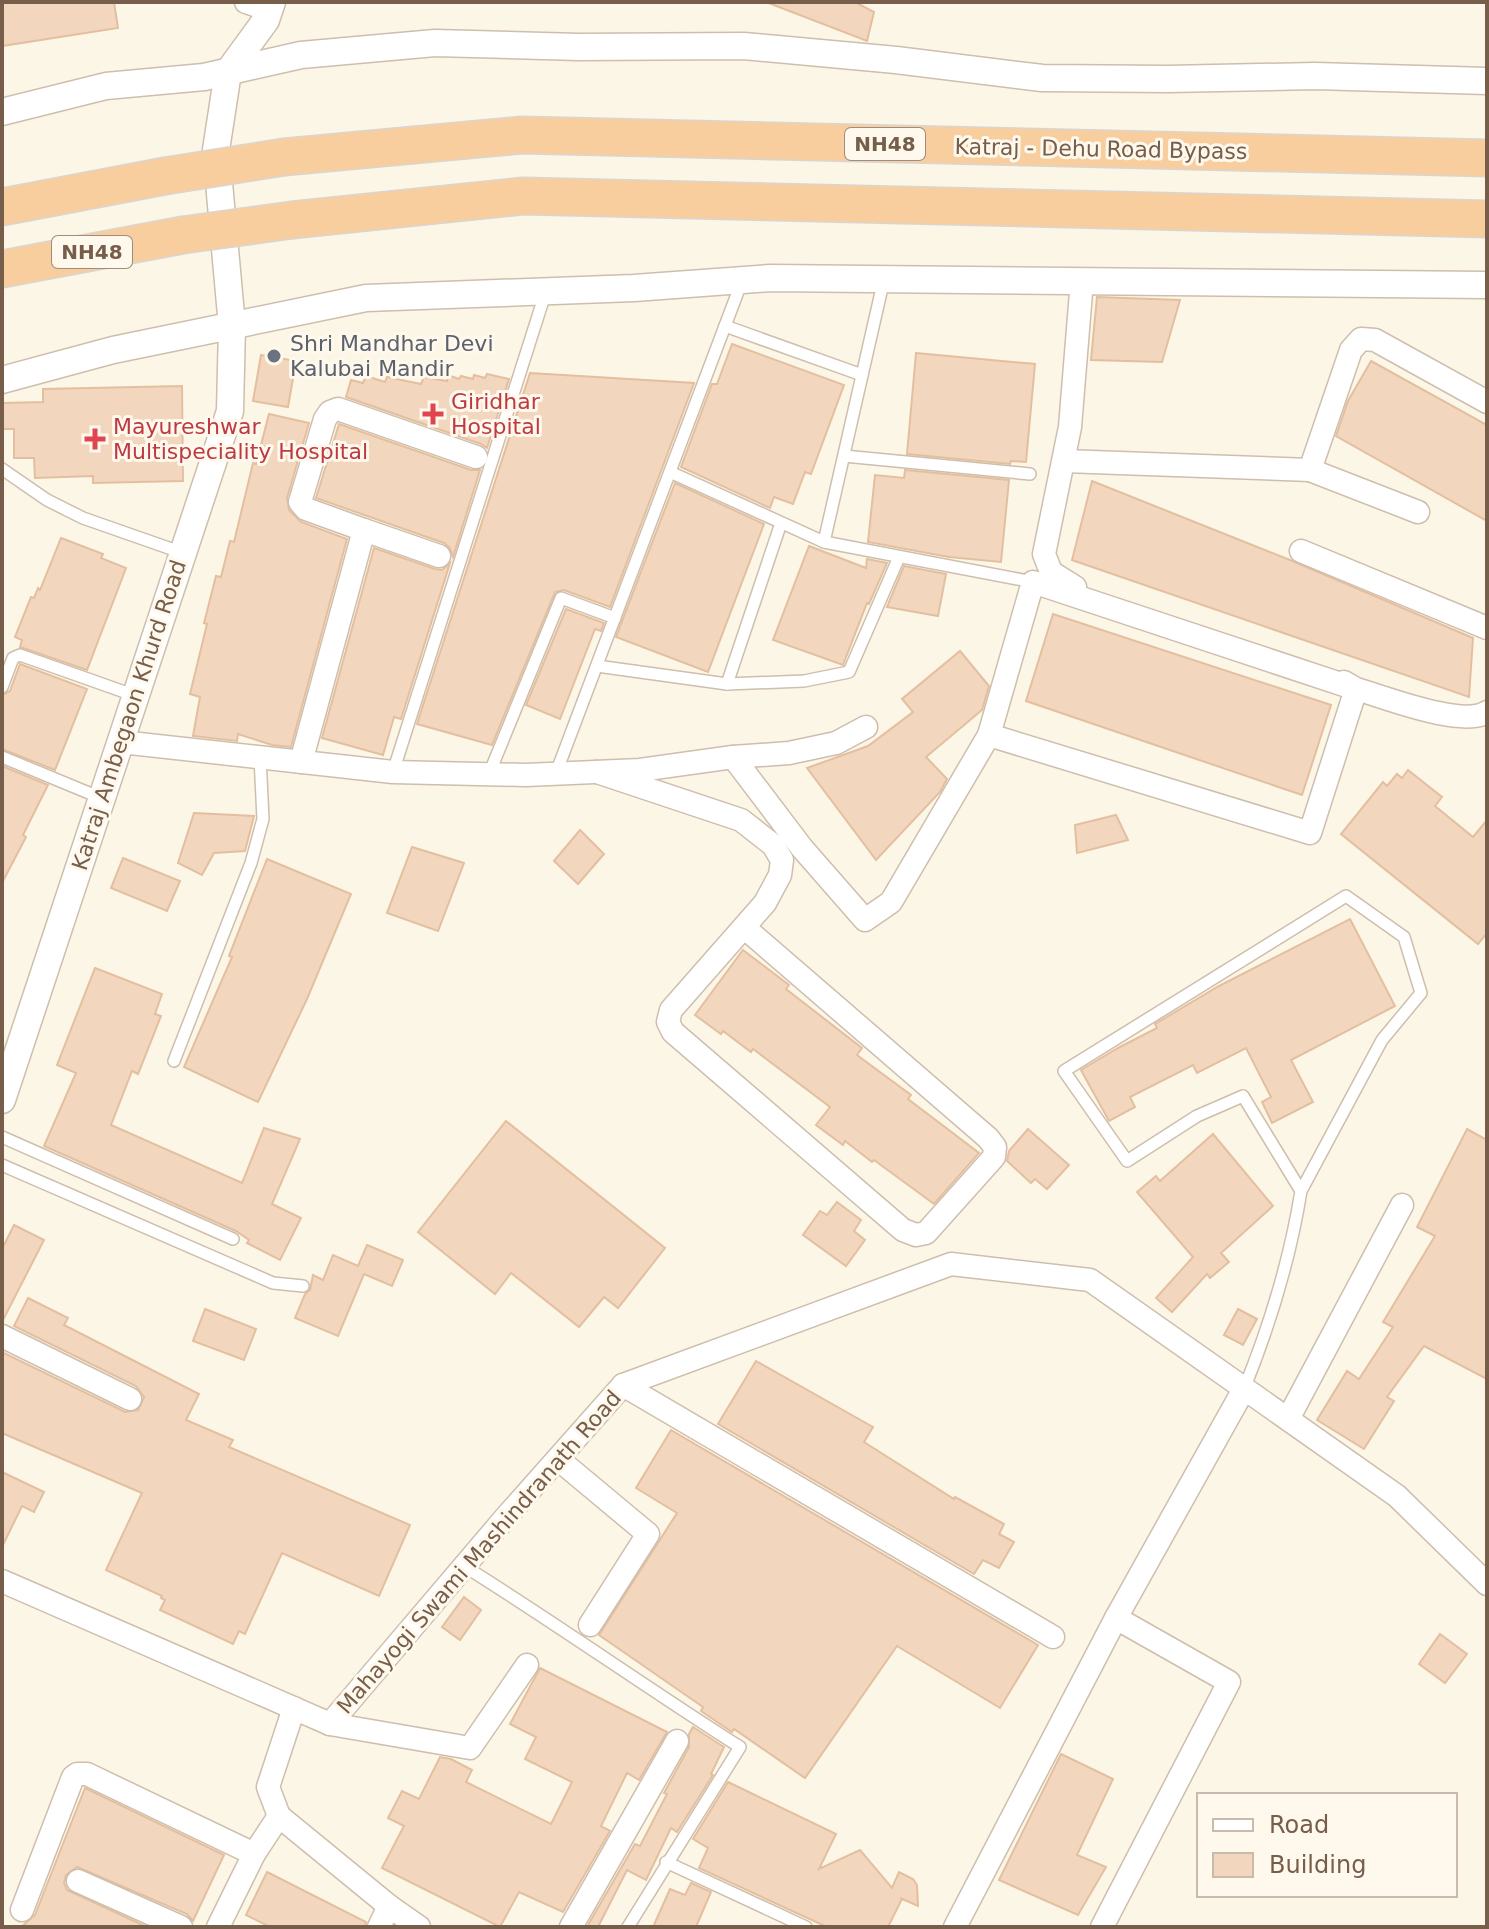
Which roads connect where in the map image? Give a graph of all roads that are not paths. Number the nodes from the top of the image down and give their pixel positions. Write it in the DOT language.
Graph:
graph roads {
  1 [pos="263,5"];
  2 [pos="228,72"];
  3 [pos="1487,81"];
  4 [pos="2,112"];
  5 [pos="1487,158"];
  6 [pos="2,207"];
  7 [pos="1487,219"];
  8 [pos="2,269"];
  9 [pos="884,278"];
  10 [pos="743,280"];
  11 [pos="1082,280"];
  12 [pos="1487,285"];
  13 [pos="546,291"];
  14 [pos="232,326"];
  15 [pos="725,326"];
  16 [pos="862,375"];
  17 [pos="2,380"];
  18 [pos="1487,402"];
  19 [pos="844,456"];
  20 [pos="476,457"];
  21 [pos="1064,461"];
  22 [pos="2,469"];
  23 [pos="1310,470"];
  24 [pos="670,472"];
  25 [pos="1030,474"];
  26 [pos="1418,512"];
  27 [pos="781,523"];
  28 [pos="364,530"];
  29 [pos="824,542"];
  30 [pos="1301,551"];
  31 [pos="183,553"];
  32 [pos="439,556"];
  33 [pos="899,557"];
  34 [pos="1033,582"];
  35 [pos="615,618"];
  36 [pos="1487,628"];
  37 [pos="597,666"];
  38 [pos="727,684"];
  39 [pos="2,687"];
  40 [pos="1356,689"];
  41 [pos="136,696"];
  42 [pos="1487,712"];
  43 [pos="866,727"];
  44 [pos="989,735"];
  45 [pos="121,742"];
  46 [pos="2,757"];
  47 [pos="260,757"];
  48 [pos="733,757"];
  49 [pos="301,762"];
  50 [pos="393,772"];
  51 [pos="597,772"];
  52 [pos="489,774"];
  53 [pos="556,774"];
  54 [pos="101,798"];
  55 [pos="745,928"];
  56 [pos="174,1061"];
  57 [pos="2,1100"];
  58 [pos="2,1137"];
  59 [pos="2,1165"];
  60 [pos="1301,1191"];
  61 [pos="1402,1205"];
  62 [pos="233,1239"];
  63 [pos="303,1286"];
  64 [pos="2,1336"];
  65 [pos="623,1385"];
  66 [pos="1244,1389"];
  67 [pos="130,1399"];
  68 [pos="1288,1419"];
  69 [pos="558,1459"];
  70 [pos="464,1566"];
  71 [pos="2,1581"];
  72 [pos="1487,1584"];
  73 [pos="1116,1618"];
  74 [pos="590,1625"];
  75 [pos="1053,1637"];
  76 [pos="527,1665"];
  77 [pos="294,1708"];
  78 [pos="330,1724"];
  79 [pos="677,1741"];
  80 [pos="279,1816"];
  81 [pos="254,1854"];
  82 [pos="666,1862"];
  83 [pos="78,1881"];
  84 [pos="22,1910"];
  85 [pos="384,1917"];
  86 [pos="181,1927"];
  87 [pos="218,1927"];
  88 [pos="419,1927"];
  89 [pos="571,1927"];
  90 [pos="628,1927"];
  91 [pos="806,1927"];
  92 [pos="955,1927"];
  93 [pos="1102,1927"];
  1 -- 2 [label="street"];
  2 -- 3 [label="street"];
  2 -- 4 [label="street"];
  2 -- 14 [label="street, Katraj Ambegaon Khurd Road"];
  5 -- 6 [label="highway, Katraj - Dehu Road Bypass / NH48, bridge"];
  7 -- 8 [label="highway, NH48, bridge"];
  9 -- 10 [label="street"];
  9 -- 11 [label="street"];
  9 -- 16 [label="lane"];
  10 -- 13 [label="street"];
  10 -- 15 [label="lane"];
  11 -- 12 [label="street"];
  11 -- 21 [label="street"];
  13 -- 14 [label="street"];
  13 -- 50 [label="lane"];
  14 -- 17 [label="street"];
  14 -- 31 [label="street, Katraj Ambegaon Khurd Road"];
  15 -- 16 [label="lane"];
  15 -- 24 [label="lane"];
  16 -- 19 [label="lane"];
  18 -- 23 [label="street"];
  19 -- 25 [label="lane"];
  19 -- 29 [label="lane"];
  20 -- 28 [label="street"];
  21 -- 23 [label="street"];
  21 -- 40 [label="street"];
  22 -- 31 [label="lane"];
  23 -- 26 [label="street"];
  24 -- 27 [label="lane"];
  24 -- 35 [label="lane"];
  27 -- 29 [label="lane"];
  27 -- 38 [label="lane"];
  28 -- 32 [label="street"];
  28 -- 49 [label="street"];
  29 -- 33 [label="lane"];
  30 -- 36 [label="street"];
  31 -- 41 [label="street, Katraj Ambegaon Khurd Road"];
  33 -- 34 [label="lane"];
  33 -- 38 [label="lane"];
  34 -- 40 [label="street"];
  34 -- 44 [label="street"];
  35 -- 37 [label="lane"];
  35 -- 52 [label="lane"];
  37 -- 38 [label="lane"];
  37 -- 53 [label="lane"];
  39 -- 41 [label="lane"];
  40 -- 42 [label="street"];
  40 -- 44 [label="street"];
  41 -- 45 [label="street, Katraj Ambegaon Khurd Road"];
  43 -- 48 [label="street"];
  44 -- 48 [label="street"];
  45 -- 47 [label="street"];
  45 -- 54 [label="street, Katraj Ambegaon Khurd Road"];
  46 -- 54 [label="lane"];
  47 -- 49 [label="street"];
  47 -- 56 [label="lane"];
  48 -- 51 [label="street"];
  49 -- 50 [label="street"];
  50 -- 52 [label="street"];
  51 -- 53 [label="street"];
  51 -- 55 [label="street"];
  52 -- 53 [label="street"];
  54 -- 57 [label="street, Katraj Ambegaon Khurd Road"];
  55 -- 55 [label="street"];
  58 -- 62 [label="lane"];
  59 -- 63 [label="lane"];
  60 -- 60 [label="lane"];
  60 -- 66 [label="lane"];
  61 -- 68 [label="street"];
  64 -- 67 [label="street"];
  65 -- 66 [label="street, Mahayogi Swami Mashindranath Road"];
  65 -- 69 [label="street, Mahayogi Swami Mashindranath Road"];
  65 -- 75 [label="street"];
  66 -- 68 [label="street, Mahayogi Swami Mashindranath Road"];
  66 -- 73 [label="street"];
  68 -- 72 [label="street, Mahayogi Swami Mashindranath Road"];
  69 -- 70 [label="street, Mahayogi Swami Mashindranath Road"];
  69 -- 74 [label="street"];
  70 -- 78 [label="street, Mahayogi Swami Mashindranath Road"];
  70 -- 82 [label="lane"];
  71 -- 77 [label="street, Mahayogi Swami Mashindranath Road"];
  73 -- 92 [label="street"];
  73 -- 93 [label="street"];
  76 -- 78 [label="street"];
  77 -- 78 [label="street, Mahayogi Swami Mashindranath Road"];
  77 -- 80 [label="street"];
  79 -- 89 [label="street"];
  80 -- 81 [label="street"];
  80 -- 85 [label="street"];
  81 -- 84 [label="street"];
  81 -- 87 [label="street"];
  82 -- 90 [label="lane"];
  82 -- 91 [label="lane"];
  83 -- 86 [label="street"];
  85 -- 88 [label="street"];
}
